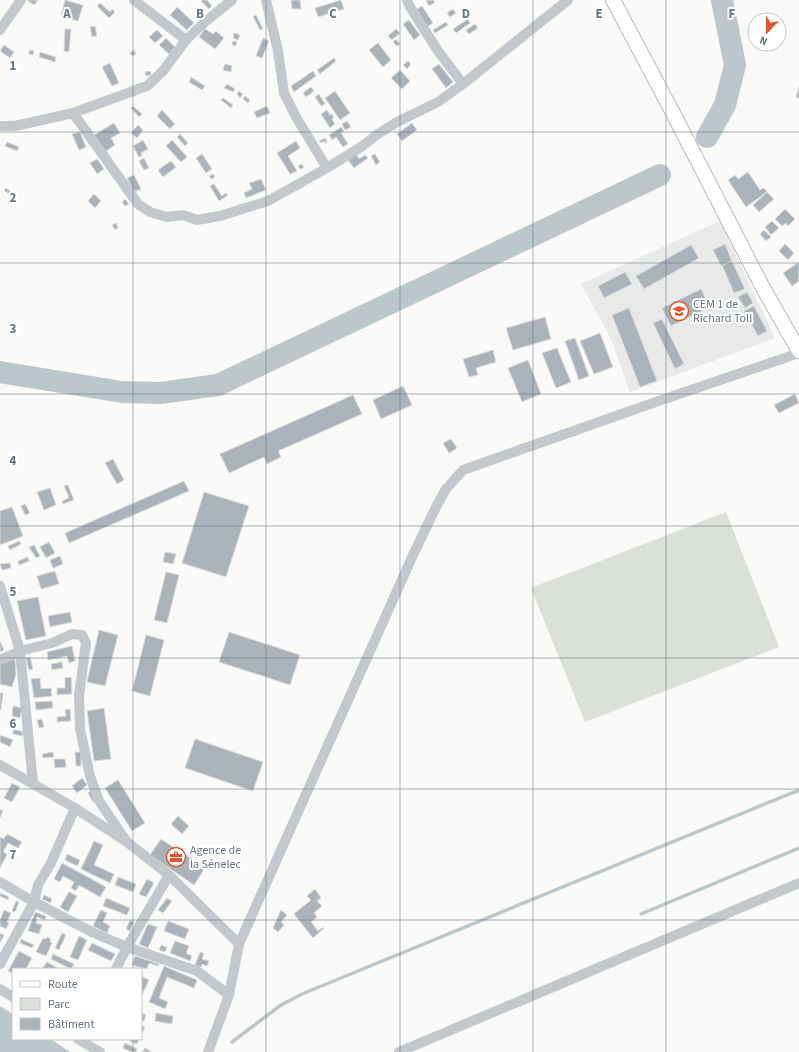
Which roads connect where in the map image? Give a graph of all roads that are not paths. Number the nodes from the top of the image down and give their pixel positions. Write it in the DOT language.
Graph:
graph roads {
  1 [pos="21,0"];
  2 [pos="134,0"];
  3 [pos="232,0"];
  4 [pos="266,0"];
  5 [pos="407,0"];
  6 [pos="568,0"];
  7 [pos="613,0"];
  8 [pos="0,30"];
  9 [pos="186,40"];
  10 [pos="463,84"];
  11 [pos="73,113"];
  12 [pos="0,126"];
  13 [pos="327,168"];
  14 [pos="799,352"];
  15 [pos="0,586"];
  16 [pos="20,651"];
  17 [pos="0,660"];
  18 [pos="0,764"];
  19 [pos="33,783"];
  20 [pos="75,808"];
  21 [pos="127,842"];
  22 [pos="169,875"];
  23 [pos="0,882"];
  24 [pos="799,883"];
  25 [pos="34,902"];
  26 [pos="240,944"];
  27 [pos="127,947"];
  28 [pos="0,964"];
  29 [pos="116,968"];
  30 [pos="0,989"];
  31 [pos="229,995"];
  32 [pos="12,996"];
  33 [pos="82,1040"];
  34 [pos="100,1052"];
  35 [pos="208,1052"];
  36 [pos="399,1052"];
  1 -- 8 [label="street"];
  2 -- 9 [label="street"];
  3 -- 9 [label="street"];
  4 -- 13 [label="street"];
  5 -- 10 [label="street"];
  6 -- 10 [label="street"];
  7 -- 14 [label="street"];
  9 -- 11 [label="street"];
  10 -- 13 [label="street"];
  11 -- 12 [label="street"];
  11 -- 13 [label="street"];
  14 -- 26 [label="street"];
  15 -- 16 [label="street"];
  16 -- 17 [label="street"];
  16 -- 19 [label="street"];
  16 -- 21 [label="street"];
  18 -- 19 [label="street"];
  19 -- 20 [label="street"];
  20 -- 21 [label="street"];
  20 -- 25 [label="street"];
  21 -- 22 [label="street"];
  22 -- 26 [label="street"];
  22 -- 27 [label="street"];
  23 -- 25 [label="street"];
  24 -- 36 [label="street"];
  25 -- 27 [label="street"];
  25 -- 28 [label="street"];
  26 -- 31 [label="street"];
  27 -- 29 [label="street"];
  27 -- 31 [label="street"];
  30 -- 32 [label="street"];
  31 -- 35 [label="street"];
  33 -- 34 [label="street"];
}
